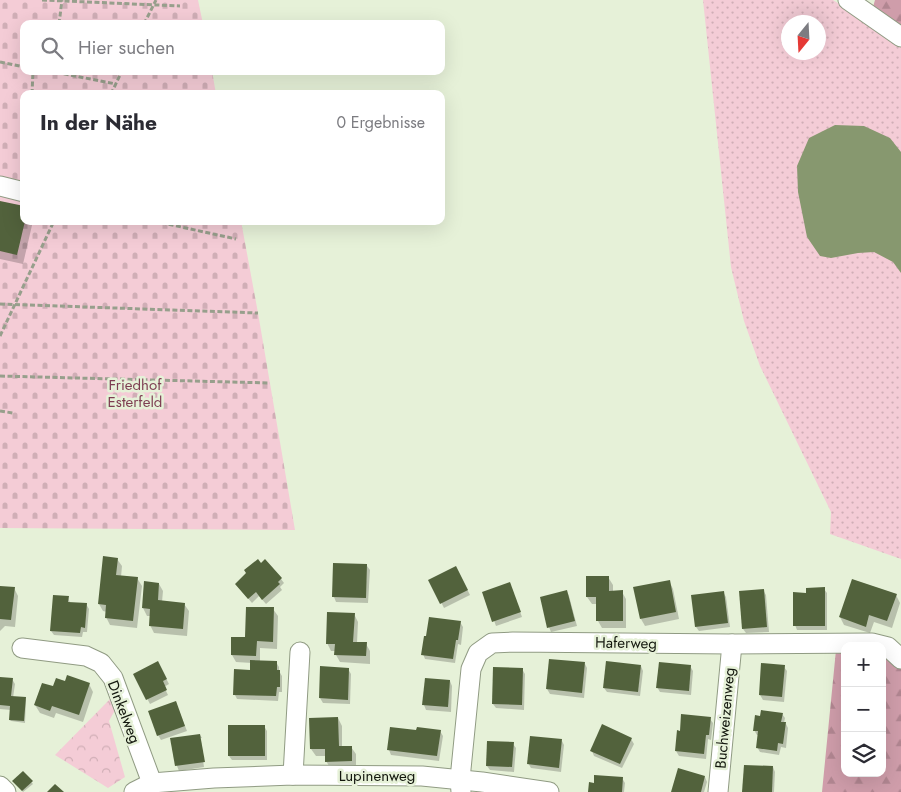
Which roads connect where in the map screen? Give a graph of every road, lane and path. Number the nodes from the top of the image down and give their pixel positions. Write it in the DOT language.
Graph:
graph roads {
  1 [pos="42,0"];
  2 [pos="62,0"];
  3 [pos="156,0"];
  4 [pos="848,0"];
  5 [pos="153,5"];
  6 [pos="180,6"];
  7 [pos="60,20"];
  8 [pos="146,20"];
  9 [pos="901,37"];
  10 [pos="0,62"];
  11 [pos="20,66"];
  12 [pos="33,75"];
  13 [pos="72,75"];
  14 [pos="120,75"];
  15 [pos="116,84"];
  16 [pos="32,90"];
  17 [pos="113,90"];
  18 [pos="0,186"];
  19 [pos="20,191"];
  20 [pos="52,225"];
  21 [pos="172,225"];
  22 [pos="236,239"];
  23 [pos="0,304"];
  24 [pos="14,305"];
  25 [pos="258,313"];
  26 [pos="0,336"];
  27 [pos="0,376"];
  28 [pos="270,383"];
  29 [pos="0,411"];
  30 [pos="13,414"];
  31 [pos="732,644"];
  32 [pos="22,648"];
  33 [pos="300,652"];
  34 [pos="901,659"];
  35 [pos="293,775"];
  36 [pos="152,783"];
  37 [pos="0,786"];
  38 [pos="192,786"];
  39 [pos="461,786"];
  40 [pos="6,792"];
  41 [pos="134,792"];
  42 [pos="549,792"];
  43 [pos="718,792"];
  1 -- 2 [label="path"];
  2 -- 5 [label="path"];
  2 -- 7 [label="path"];
  3 -- 5 [label="path"];
  4 -- 9 [label="street"];
  5 -- 6 [label="path"];
  5 -- 8 [label="path"];
  10 -- 11 [label="path"];
  12 -- 16 [label="path"];
  13 -- 15 [label="path"];
  14 -- 15 [label="path"];
  15 -- 17 [label="path"];
  18 -- 19 [label="street"];
  20 -- 24 [label="path"];
  21 -- 22 [label="path"];
  23 -- 24 [label="path"];
  24 -- 25 [label="path"];
  24 -- 26 [label="path"];
  27 -- 28 [label="path"];
  29 -- 30 [label="path"];
  31 -- 34 [label="street, Haferweg"];
  31 -- 39 [label="street, Haferweg"];
  31 -- 43 [label="street, Buchweizenweg"];
  32 -- 36 [label="street, Dinkelweg"];
  33 -- 35 [label="street"];
  35 -- 38 [label="street, Lupinenweg"];
  35 -- 39 [label="street, Lupinenweg"];
  36 -- 38 [label="street, Lupinenweg"];
  36 -- 41 [label="street, Lupinenweg"];
  37 -- 40 [label="street"];
  39 -- 42 [label="street"];
}
